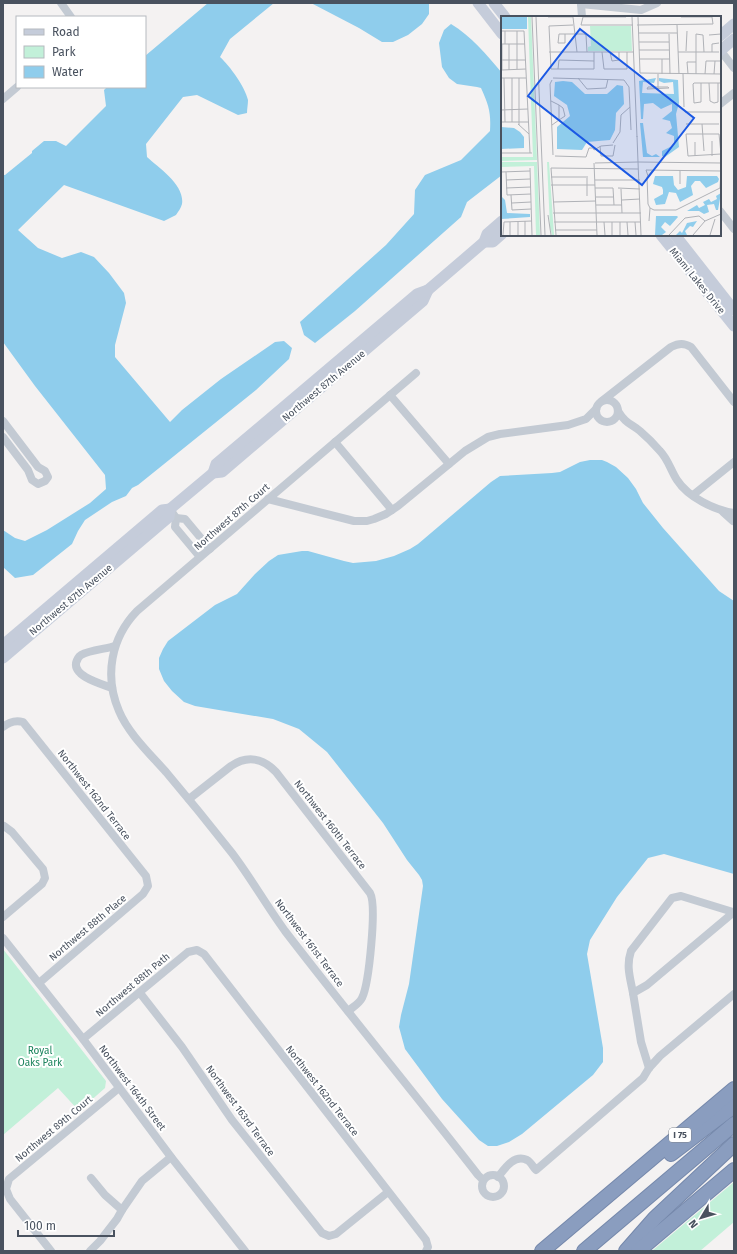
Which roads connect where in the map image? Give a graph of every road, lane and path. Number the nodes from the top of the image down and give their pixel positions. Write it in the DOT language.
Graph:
graph roads {
  1 [pos="61,3"];
  2 [pos="478,3"];
  3 [pos="494,3"];
  4 [pos="657,3"];
  5 [pos="580,4"];
  6 [pos="641,13"];
  7 [pos="71,16"];
  8 [pos="504,16"];
  9 [pos="582,16"];
  10 [pos="734,24"];
  11 [pos="501,33"];
  12 [pos="721,35"];
  13 [pos="734,39"];
  14 [pos="721,49"];
  15 [pos="721,51"];
  16 [pos="734,68"];
  17 [pos="16,88"];
  18 [pos="734,93"];
  19 [pos="4,98"];
  20 [pos="721,103"];
  21 [pos="721,212"];
  22 [pos="501,222"];
  23 [pos="734,229"];
  24 [pos="501,235"];
  25 [pos="662,236"];
  26 [pos="676,236"];
  27 [pos="484,242"];
  28 [pos="734,310"];
  29 [pos="734,326"];
  30 [pos="416,373"];
  31 [pos="623,386"];
  32 [pos="390,395"];
  33 [pos="602,401"];
  34 [pos="734,402"];
  35 [pos="617,408"];
  36 [pos="596,409"];
  37 [pos="586,419"];
  38 [pos="600,420"];
  39 [pos="3,421"];
  40 [pos="610,422"];
  41 [pos="627,423"];
  42 [pos="3,438"];
  43 [pos="335,442"];
  44 [pos="734,462"];
  45 [pos="448,464"];
  46 [pos="693,495"];
  47 [pos="268,499"];
  48 [pos="392,510"];
  49 [pos="173,514"];
  50 [pos="734,519"];
  51 [pos="200,536"];
  52 [pos="190,544"];
  53 [pos="210,549"];
  54 [pos="200,557"];
  55 [pos="3,645"];
  56 [pos="115,646"];
  57 [pos="3,658"];
  58 [pos="111,670"];
  59 [pos="112,688"];
  60 [pos="3,728"];
  61 [pos="189,799"];
  62 [pos="4,827"];
  63 [pos="148,886"];
  64 [pos="734,912"];
  65 [pos="3,917"];
  66 [pos="3,938"];
  67 [pos="197,950"];
  68 [pos="39,983"];
  69 [pos="140,992"];
  70 [pos="633,993"];
  71 [pos="734,994"];
  72 [pos="348,1011"];
  73 [pos="84,1039"];
  74 [pos="649,1068"];
  75 [pos="119,1088"];
  76 [pos="734,1089"];
  77 [pos="734,1106"];
  78 [pos="734,1124"];
  79 [pos="734,1134"];
  80 [pos="734,1144"];
  81 [pos="171,1157"];
  82 [pos="734,1170"];
  83 [pos="498,1177"];
  84 [pos="91,1178"];
  85 [pos="483,1180"];
  86 [pos="626,1181"];
  87 [pos="388,1192"];
  88 [pos="122,1210"];
  89 [pos="427,1249"];
  90 [pos="50,1251"];
  91 [pos="90,1251"];
  92 [pos="245,1251"];
  93 [pos="542,1251"];
  94 [pos="584,1251"];
  95 [pos="597,1251"];
  96 [pos="626,1251"];
  97 [pos="638,1251"];
  1 -- 7 [label="street"];
  2 -- 11 [label="street"];
  3 -- 8 [label="street"];
  4 -- 6 [label="street"];
  5 -- 6 [label="street"];
  5 -- 9 [label="street"];
  10 -- 12 [label="street"];
  13 -- 14 [label="street"];
  15 -- 16 [label="street"];
  17 -- 19 [label="street"];
  18 -- 20 [label="street"];
  21 -- 23 [label="street"];
  22 -- 27 [label="street, Northwest 87th Avenue"];
  24 -- 27 [label="street, Northwest 87th Avenue"];
  25 -- 29 [label="street, Miami Lakes Drive"];
  26 -- 28 [label="street, Miami Lakes Drive"];
  27 -- 49 [label="street, Northwest 87th Avenue"];
  30 -- 32 [label="street, Northwest 87th Court"];
  31 -- 33 [label="street"];
  31 -- 34 [label="street"];
  31 -- 35 [label="street"];
  32 -- 43 [label="street, Northwest 87th Court"];
  32 -- 45 [label="street"];
  33 -- 35 [label="street"];
  33 -- 36 [label="street"];
  35 -- 40 [label="street"];
  35 -- 41 [label="street"];
  36 -- 37 [label="street"];
  36 -- 38 [label="street"];
  37 -- 38 [label="street"];
  37 -- 45 [label="street"];
  38 -- 40 [label="street"];
  39 -- 42 [label="street"];
  40 -- 41 [label="street"];
  41 -- 46 [label="street"];
  43 -- 47 [label="street, Northwest 87th Court"];
  43 -- 48 [label="street"];
  44 -- 46 [label="street"];
  45 -- 48 [label="street"];
  46 -- 50 [label="street"];
  47 -- 48 [label="street"];
  47 -- 53 [label="street, Northwest 87th Court"];
  49 -- 51 [label="street"];
  49 -- 52 [label="street"];
  49 -- 55 [label="street, Northwest 87th Avenue"];
  49 -- 57 [label="street, Northwest 87th Avenue"];
  51 -- 52 [label="street"];
  51 -- 53 [label="street"];
  52 -- 54 [label="street"];
  53 -- 54 [label="street, Northwest 87th Court"];
  54 -- 56 [label="street, Northwest 87th Court"];
  56 -- 58 [label="street, Northwest 87th Court"];
  56 -- 59 [label="street"];
  58 -- 59 [label="street, Northwest 161st Terrace"];
  59 -- 61 [label="street, Northwest 161st Terrace"];
  60 -- 63 [label="street, Northwest 162nd Terrace"];
  61 -- 72 [label="street, Northwest 161st Terrace"];
  61 -- 72 [label="street, Northwest 160th Terrace"];
  62 -- 65 [label="street"];
  63 -- 68 [label="street, Northwest 88th Place"];
  64 -- 70 [label="street"];
  64 -- 70 [label="street"];
  66 -- 68 [label="street, Northwest 164th Street"];
  67 -- 69 [label="street, Northwest 88th Path"];
  67 -- 87 [label="street, Northwest 162nd Terrace"];
  68 -- 73 [label="street, Northwest 164th Street"];
  69 -- 73 [label="street, Northwest 88th Path"];
  69 -- 87 [label="street, Northwest 163rd Terrace"];
  70 -- 74 [label="street"];
  71 -- 74 [label="street"];
  72 -- 85 [label="street, Northwest 161st Terrace"];
  73 -- 75 [label="street, Northwest 164th Street"];
  74 -- 83 [label="street"];
  75 -- 81 [label="street, Northwest 164th Street"];
  75 -- 90 [label="street, Northwest 89th Court"];
  76 -- 86 [label="highway, I 75"];
  77 -- 86 [label="highway"];
  78 -- 94 [label="highway"];
  79 -- 95 [label="highway"];
  80 -- 96 [label="highway"];
  81 -- 88 [label="street"];
  81 -- 92 [label="street, Northwest 164th Street"];
  82 -- 97 [label="highway"];
  83 -- 85 [label="street"];
  83 -- 85 [label="street"];
  84 -- 88 [label="street"];
  86 -- 93 [label="highway, I 75"];
  87 -- 89 [label="street, Northwest 162nd Terrace"];
  88 -- 91 [label="street"];
}
